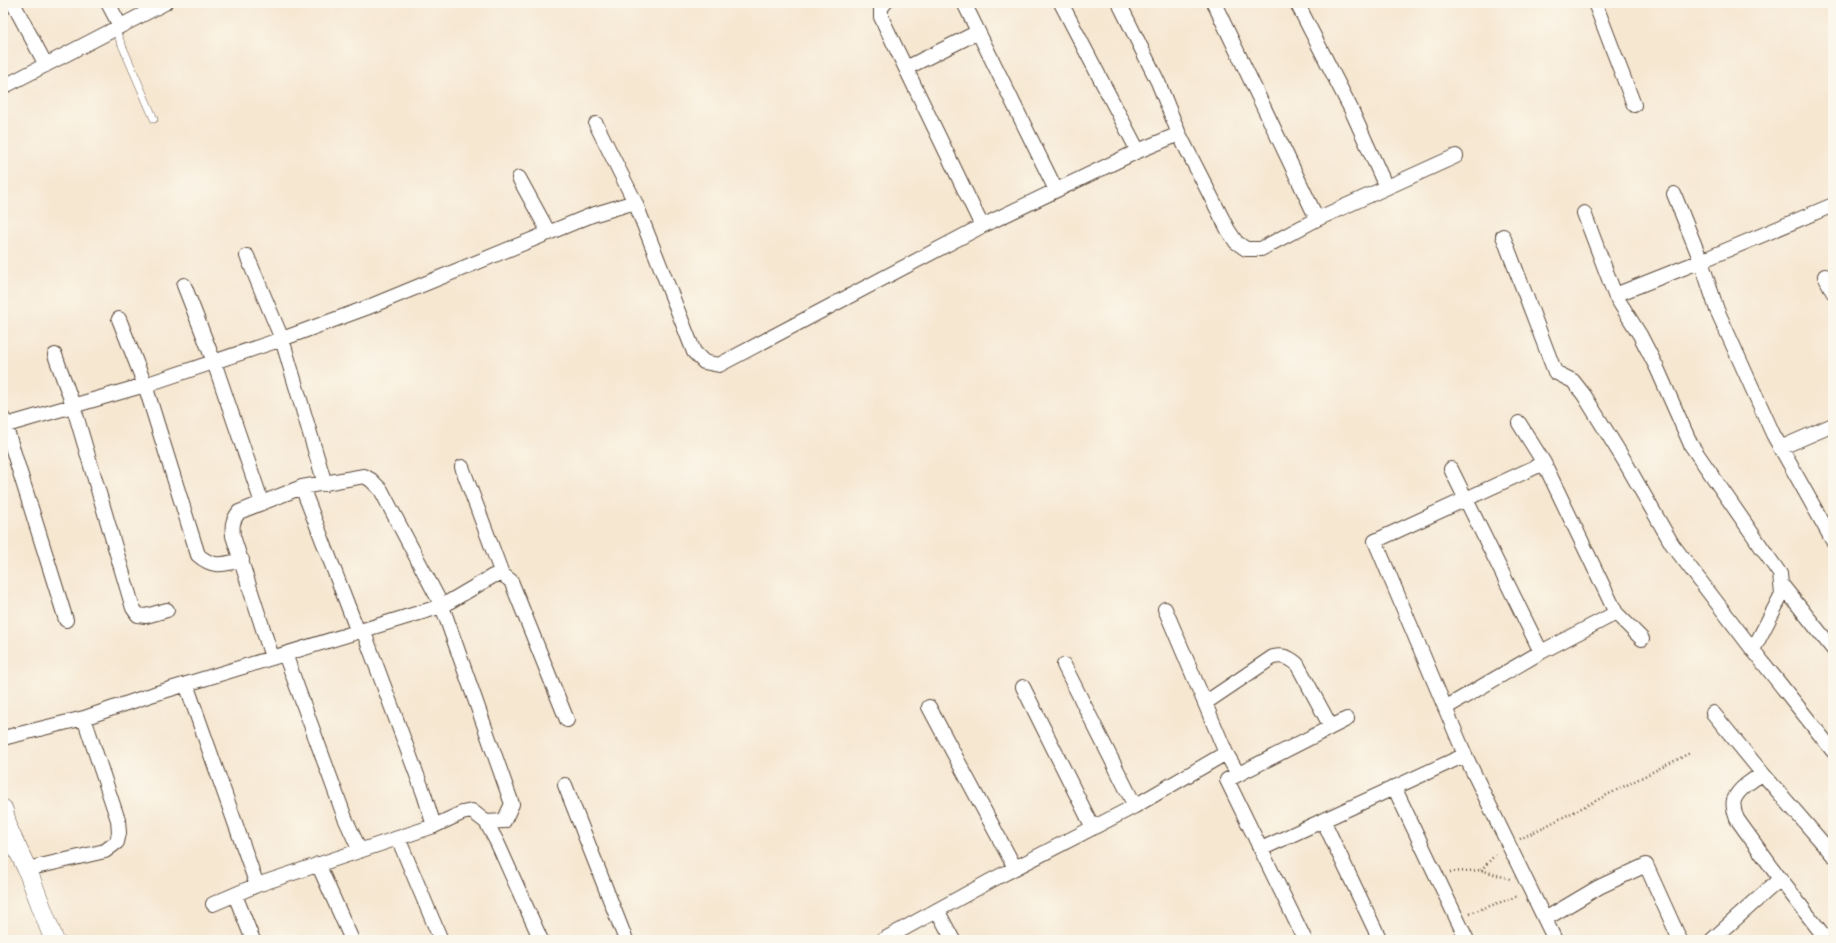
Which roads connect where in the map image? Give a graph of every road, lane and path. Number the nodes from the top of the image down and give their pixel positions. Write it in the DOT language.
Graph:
graph roads {
  1 [pos="13,3"];
  2 [pos="108,3"];
  3 [pos="165,3"];
  4 [pos="884,3"];
  5 [pos="964,3"];
  6 [pos="1061,3"];
  7 [pos="1119,3"];
  8 [pos="1214,3"];
  9 [pos="1298,3"];
  10 [pos="1596,3"];
  11 [pos="117,28"];
  12 [pos="978,32"];
  13 [pos="46,65"];
  14 [pos="906,68"];
  15 [pos="3,87"];
  16 [pos="1634,105"];
  17 [pos="154,119"];
  18 [pos="596,124"];
  19 [pos="1179,134"];
  20 [pos="1138,151"];
  21 [pos="1456,156"];
  22 [pos="519,178"];
  23 [pos="1386,187"];
  24 [pos="1056,190"];
  25 [pos="1674,194"];
  26 [pos="634,202"];
  27 [pos="1833,205"];
  28 [pos="1584,213"];
  29 [pos="1317,219"];
  30 [pos="982,226"];
  31 [pos="549,233"];
  32 [pos="1503,236"];
  33 [pos="247,256"];
  34 [pos="1701,261"];
  35 [pos="1825,276"];
  36 [pos="184,285"];
  37 [pos="1833,292"];
  38 [pos="1615,295"];
  39 [pos="119,319"];
  40 [pos="282,339"];
  41 [pos="55,354"];
  42 [pos="214,362"];
  43 [pos="145,385"];
  44 [pos="73,405"];
  45 [pos="4,423"];
  46 [pos="1519,423"];
  47 [pos="1833,425"];
  48 [pos="1780,448"];
  49 [pos="1544,463"];
  50 [pos="462,467"];
  51 [pos="1451,469"];
  52 [pos="325,484"];
  53 [pos="302,487"];
  54 [pos="1466,499"];
  55 [pos="262,502"];
  56 [pos="1833,541"];
  57 [pos="242,560"];
  58 [pos="502,574"];
  59 [pos="1782,586"];
  60 [pos="442,606"];
  61 [pos="1165,609"];
  62 [pos="167,610"];
  63 [pos="1616,613"];
  64 [pos="66,620"];
  65 [pos="360,631"];
  66 [pos="1642,639"];
  67 [pos="1833,649"];
  68 [pos="1752,650"];
  69 [pos="1541,652"];
  70 [pos="279,656"];
  71 [pos="1064,665"];
  72 [pos="186,684"];
  73 [pos="1023,687"];
  74 [pos="1205,703"];
  75 [pos="929,707"];
  76 [pos="1445,708"];
  77 [pos="1713,713"];
  78 [pos="84,718"];
  79 [pos="1347,719"];
  80 [pos="567,720"];
  81 [pos="1332,727"];
  82 [pos="3,738"];
  83 [pos="1833,751"];
  84 [pos="1226,753"];
  85 [pos="1690,753"];
  86 [pos="1465,755"];
  87 [pos="1238,774"];
  88 [pos="1762,774"];
  89 [pos="565,785"];
  90 [pos="1394,787"];
  91 [pos="1135,806"];
  92 [pos="3,809"];
  93 [pos="1323,820"];
  94 [pos="486,822"];
  95 [pos="434,826"];
  96 [pos="1093,828"];
  97 [pos="6,832"];
  98 [pos="398,838"];
  99 [pos="1509,845"];
  100 [pos="1261,849"];
  101 [pos="360,850"];
  102 [pos="1833,855"];
  103 [pos="318,864"];
  104 [pos="1015,868"];
  105 [pos="27,869"];
  106 [pos="1481,870"];
  107 [pos="1435,874"];
  108 [pos="1780,879"];
  109 [pos="257,885"];
  110 [pos="1531,892"];
  111 [pos="235,895"];
  112 [pos="214,904"];
  113 [pos="937,910"];
  114 [pos="1456,917"];
  115 [pos="1545,919"];
  116 [pos="52,940"];
  117 [pos="254,940"];
  118 [pos="352,940"];
  119 [pos="441,940"];
  120 [pos="540,940"];
  121 [pos="626,940"];
  122 [pos="883,940"];
  123 [pos="953,940"];
  124 [pos="1305,940"];
  125 [pos="1380,940"];
  126 [pos="1467,940"];
  127 [pos="1555,940"];
  128 [pos="1680,940"];
  129 [pos="1712,940"];
  130 [pos="1827,940"];
  1 -- 13 [label="street"];
  2 -- 11 [label="street"];
  3 -- 11 [label="street"];
  4 -- 14 [label="street"];
  5 -- 12 [label="street"];
  6 -- 20 [label="street"];
  7 -- 19 [label="street"];
  8 -- 29 [label="street"];
  9 -- 23 [label="street"];
  10 -- 16 [label="street"];
  11 -- 13 [label="street"];
  11 -- 17 [label="lane"];
  12 -- 14 [label="street"];
  12 -- 24 [label="street"];
  13 -- 15 [label="street"];
  14 -- 30 [label="street"];
  18 -- 26 [label="street"];
  19 -- 20 [label="street"];
  19 -- 29 [label="street"];
  20 -- 24 [label="street"];
  21 -- 23 [label="street"];
  22 -- 31 [label="street"];
  23 -- 29 [label="street"];
  24 -- 30 [label="street"];
  25 -- 34 [label="street"];
  26 -- 30 [label="street"];
  26 -- 31 [label="street"];
  27 -- 34 [label="street"];
  28 -- 38 [label="street"];
  31 -- 40 [label="street"];
  32 -- 68 [label="street"];
  33 -- 40 [label="street"];
  34 -- 38 [label="street"];
  34 -- 48 [label="street"];
  35 -- 37 [label="street"];
  36 -- 42 [label="street"];
  38 -- 59 [label="street"];
  39 -- 43 [label="street"];
  40 -- 42 [label="street"];
  40 -- 52 [label="street"];
  41 -- 44 [label="street"];
  42 -- 43 [label="street"];
  42 -- 55 [label="street"];
  43 -- 44 [label="street"];
  43 -- 57 [label="street"];
  44 -- 45 [label="street"];
  44 -- 62 [label="street"];
  45 -- 64 [label="street"];
  46 -- 49 [label="street"];
  47 -- 48 [label="street"];
  48 -- 56 [label="street"];
  49 -- 54 [label="street"];
  49 -- 63 [label="street"];
  50 -- 58 [label="street"];
  51 -- 54 [label="street"];
  52 -- 53 [label="street"];
  52 -- 60 [label="street"];
  53 -- 55 [label="street"];
  53 -- 65 [label="street"];
  54 -- 69 [label="street"];
  54 -- 76 [label="street"];
  55 -- 57 [label="street"];
  57 -- 70 [label="street"];
  58 -- 60 [label="street"];
  58 -- 80 [label="street"];
  59 -- 67 [label="street"];
  59 -- 68 [label="street"];
  60 -- 65 [label="street"];
  60 -- 94 [label="street"];
  61 -- 74 [label="street"];
  63 -- 66 [label="street"];
  63 -- 69 [label="street"];
  65 -- 70 [label="street"];
  65 -- 95 [label="street"];
  68 -- 83 [label="street"];
  69 -- 76 [label="street"];
  70 -- 72 [label="street"];
  70 -- 101 [label="street"];
  71 -- 91 [label="street"];
  72 -- 78 [label="street"];
  72 -- 109 [label="street"];
  73 -- 96 [label="street"];
  74 -- 81 [label="street"];
  74 -- 84 [label="street"];
  75 -- 104 [label="street"];
  76 -- 86 [label="street"];
  77 -- 88 [label="street"];
  78 -- 82 [label="street"];
  78 -- 105 [label="street"];
  79 -- 81 [label="street"];
  81 -- 87 [label="street"];
  84 -- 87 [label="street"];
  84 -- 91 [label="street"];
  85 -- 99 [label="path"];
  86 -- 90 [label="street"];
  86 -- 99 [label="street"];
  87 -- 100 [label="street"];
  88 -- 102 [label="street"];
  88 -- 108 [label="street"];
  89 -- 121 [label="street"];
  90 -- 93 [label="street"];
  90 -- 107 [label="street"];
  91 -- 96 [label="street"];
  92 -- 97 [label="street"];
  93 -- 100 [label="street"];
  93 -- 125 [label="street"];
  94 -- 95 [label="street"];
  94 -- 120 [label="street"];
  95 -- 98 [label="street"];
  96 -- 104 [label="street"];
  97 -- 105 [label="street"];
  98 -- 101 [label="street"];
  98 -- 119 [label="street"];
  99 -- 106 [label="path"];
  99 -- 110 [label="street"];
  100 -- 124 [label="street"];
  101 -- 103 [label="street"];
  103 -- 109 [label="street"];
  103 -- 118 [label="street"];
  104 -- 113 [label="street"];
  105 -- 116 [label="street"];
  106 -- 107 [label="path"];
  106 -- 110 [label="path"];
  107 -- 114 [label="street"];
  108 -- 129 [label="street"];
  108 -- 130 [label="street"];
  109 -- 111 [label="street"];
  110 -- 114 [label="path"];
  110 -- 115 [label="street"];
  111 -- 112 [label="street"];
  111 -- 117 [label="street"];
  113 -- 122 [label="street"];
  113 -- 123 [label="street"];
  114 -- 126 [label="street"];
  115 -- 127 [label="street"];
  115 -- 128 [label="street"];
}
